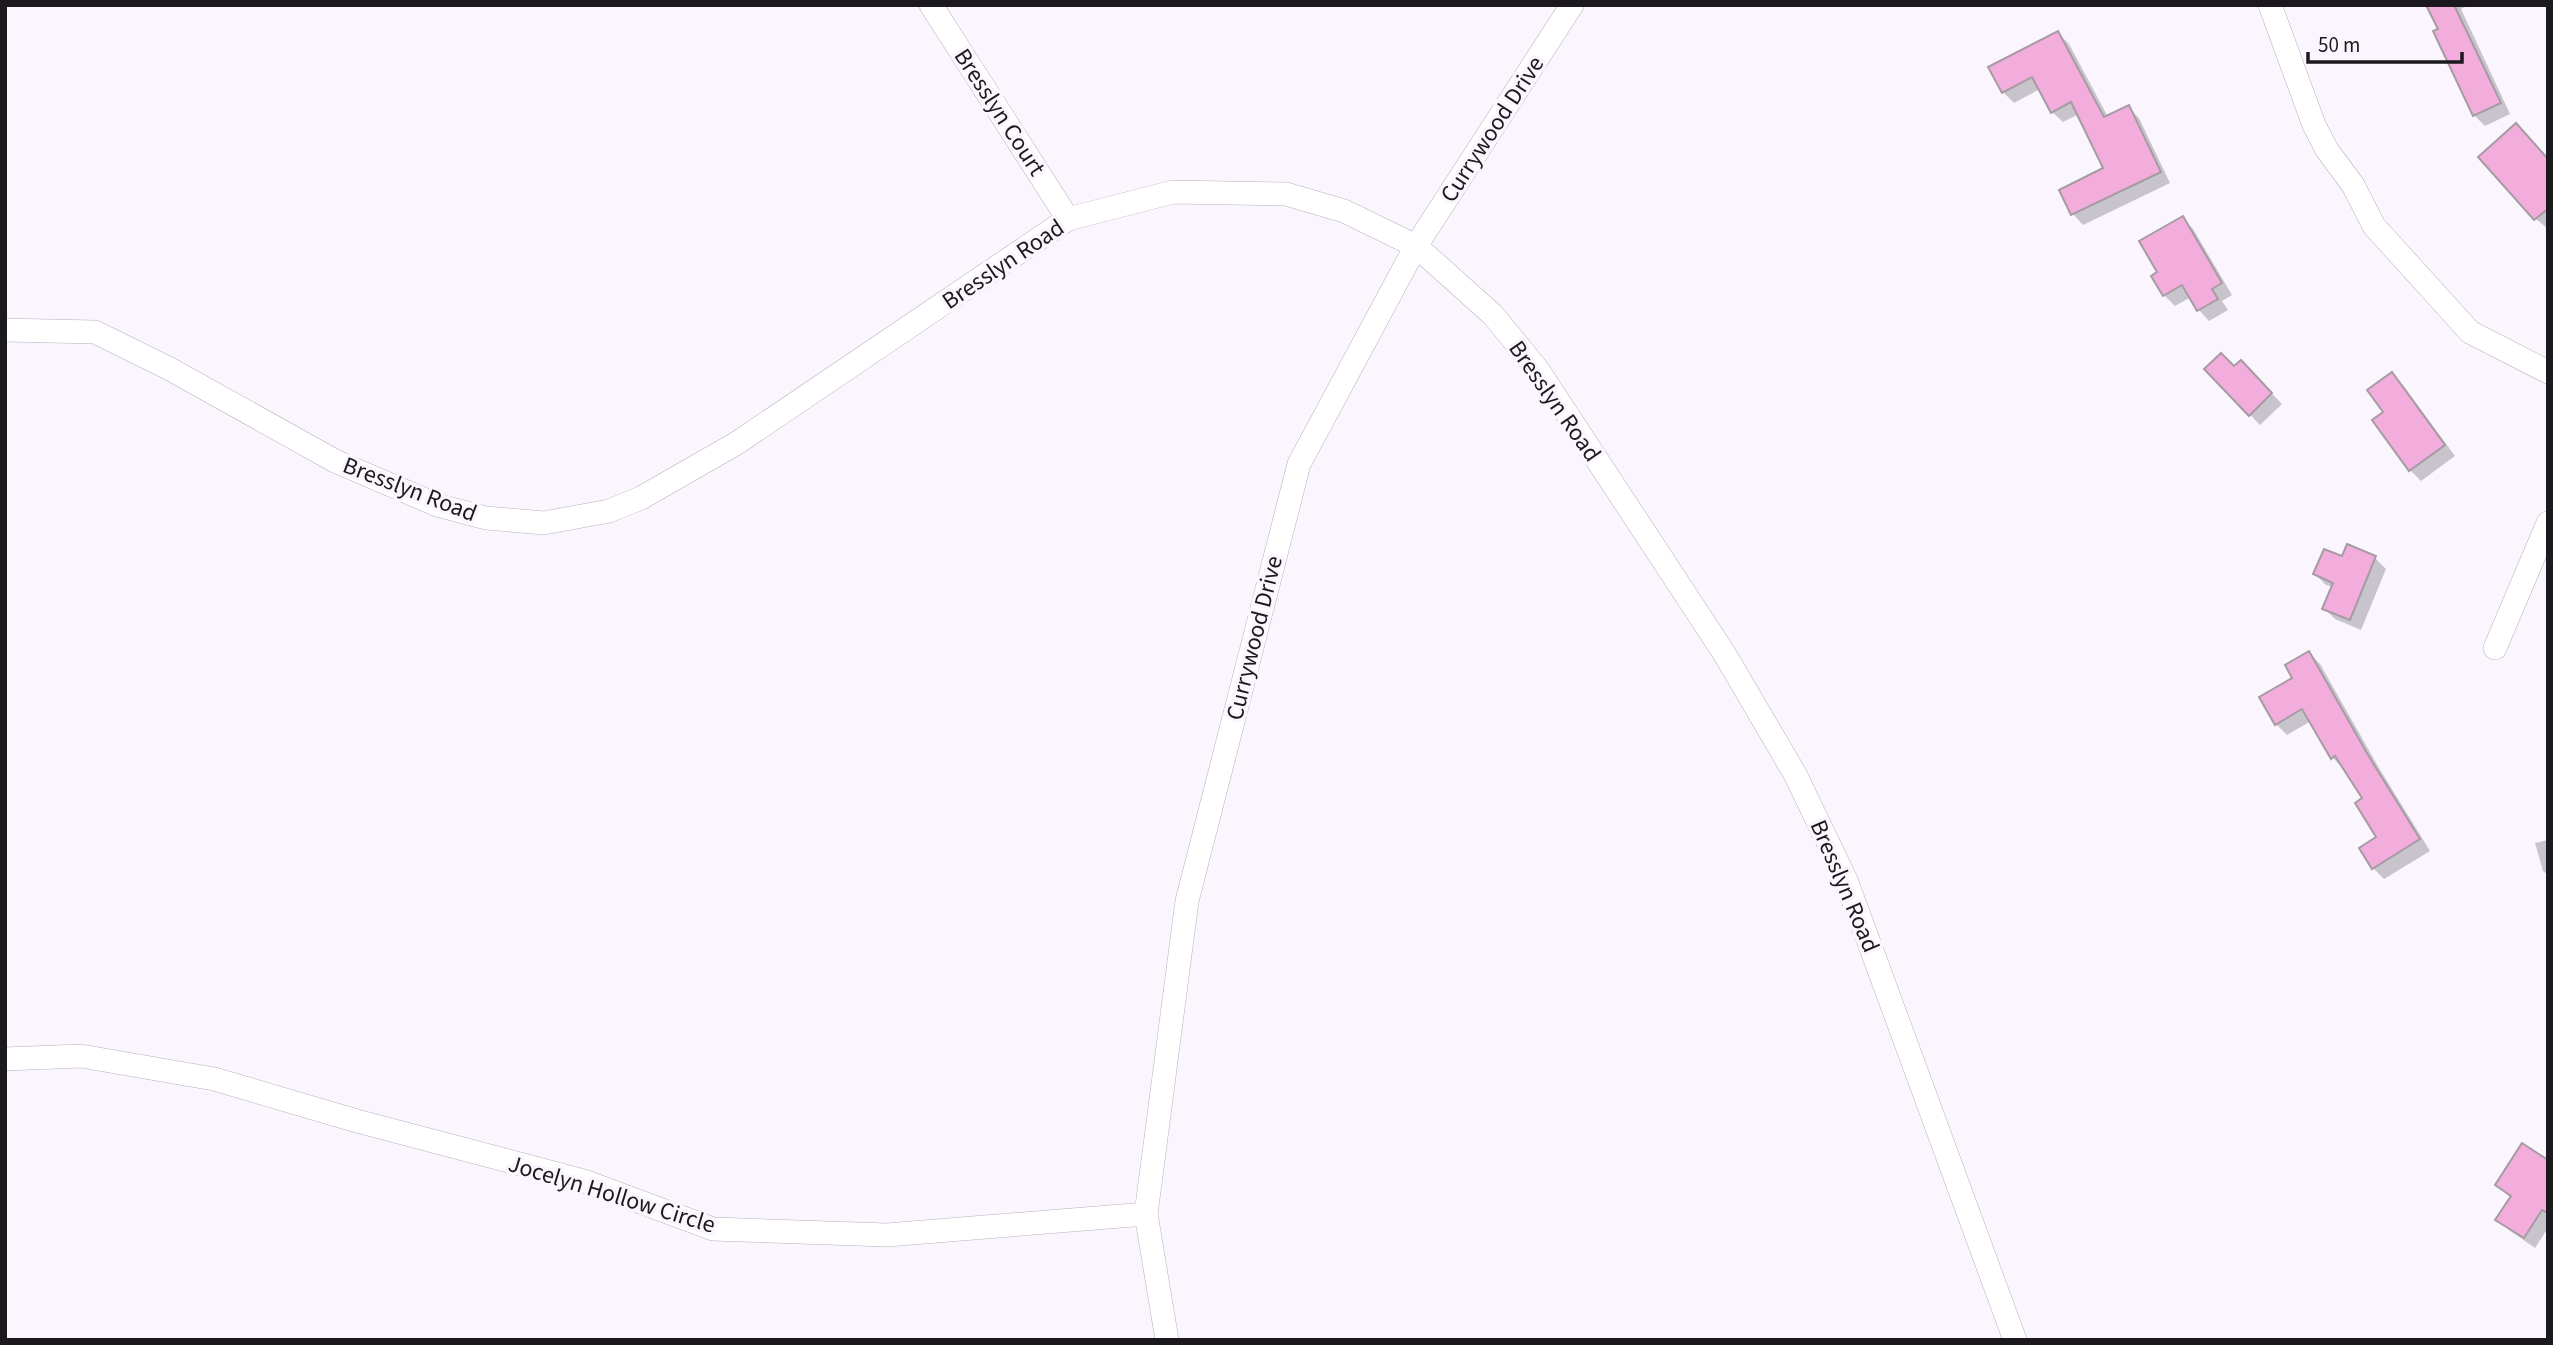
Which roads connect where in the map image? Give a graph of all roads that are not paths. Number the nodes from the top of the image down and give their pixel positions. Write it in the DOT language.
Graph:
graph roads {
  1 [pos="931,5"];
  2 [pos="1572,5"];
  3 [pos="2270,5"];
  4 [pos="1068,219"];
  5 [pos="1416,246"];
  6 [pos="5,330"];
  7 [pos="2548,372"];
  8 [pos="2548,523"];
  9 [pos="2495,648"];
  10 [pos="5,1059"];
  11 [pos="1146,1214"];
  12 [pos="1167,1340"];
  13 [pos="2015,1340"];
  1 -- 4 [label="street, Bresslyn Court"];
  2 -- 5 [label="street, Currywood Drive"];
  3 -- 7 [label="street"];
  4 -- 5 [label="street, Bresslyn Road"];
  4 -- 6 [label="street, Bresslyn Road"];
  5 -- 11 [label="street, Currywood Drive"];
  5 -- 13 [label="street, Bresslyn Road"];
  8 -- 9 [label="street"];
  10 -- 11 [label="street, Jocelyn Hollow Circle"];
  11 -- 12 [label="street, Currywood Drive"];
}
